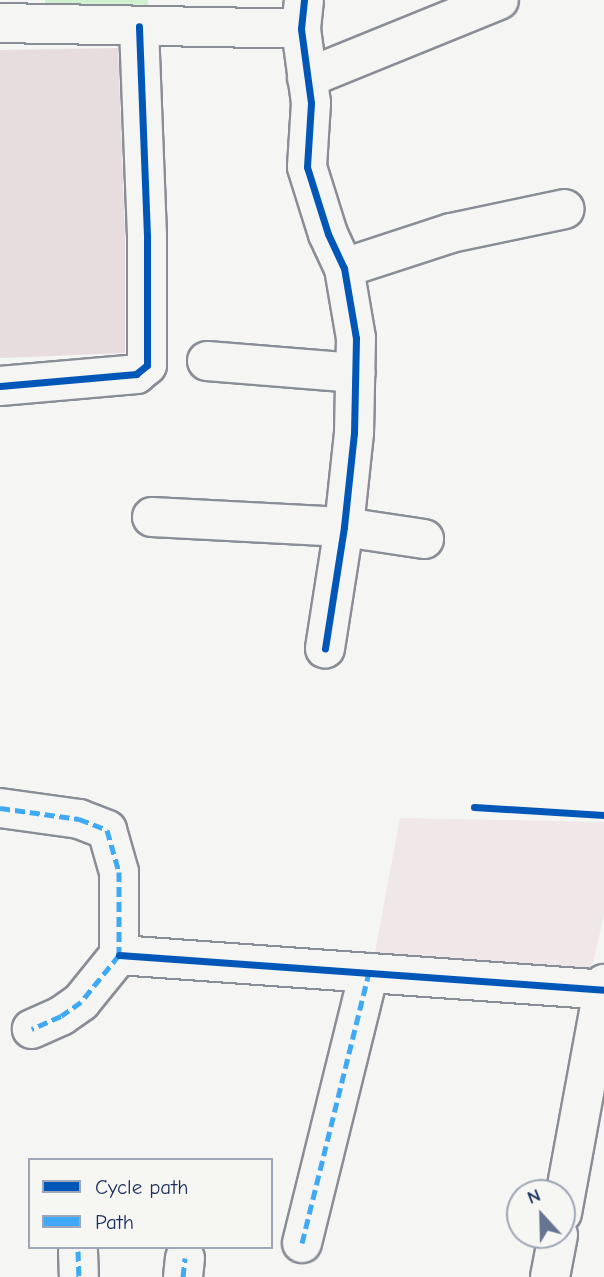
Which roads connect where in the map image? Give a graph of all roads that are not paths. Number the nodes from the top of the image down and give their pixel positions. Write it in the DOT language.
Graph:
graph roads {
  1 [pos="499,0"];
  2 [pos="303,15"];
  3 [pos="11,16"];
  4 [pos="139,26"];
  5 [pos="307,78"];
  6 [pos="565,209"];
  7 [pos="344,268"];
  8 [pos="207,360"];
  9 [pos="356,373"];
  10 [pos="0,386"];
  11 [pos="152,517"];
  12 [pos="344,527"];
  13 [pos="424,539"];
  14 [pos="325,649"];
  15 [pos="0,808"];
  16 [pos="119,955"];
  17 [pos="369,972"];
  18 [pos="603,987"];
  19 [pos="32,1029"];
  20 [pos="592,1121"];
  21 [pos="573,1179"];
  22 [pos="302,1243"];
  23 [pos="555,1249"];
  24 [pos="550,1277"];
  1 -- 5 [label="street"];
  2 -- 4 [label="street"];
  2 -- 5 [label="street"];
  3 -- 4 [label="street"];
  4 -- 10 [label="street"];
  5 -- 7 [label="street"];
  6 -- 7 [label="street"];
  7 -- 9 [label="street"];
  8 -- 9 [label="street"];
  9 -- 12 [label="street"];
  11 -- 12 [label="street"];
  12 -- 13 [label="street"];
  12 -- 14 [label="street"];
  15 -- 16 [label="street"];
  16 -- 17 [label="street"];
  16 -- 19 [label="street"];
  17 -- 18 [label="street"];
  17 -- 22 [label="street"];
  18 -- 20 [label="street"];
  20 -- 21 [label="street"];
  23 -- 24 [label="street"];
}
